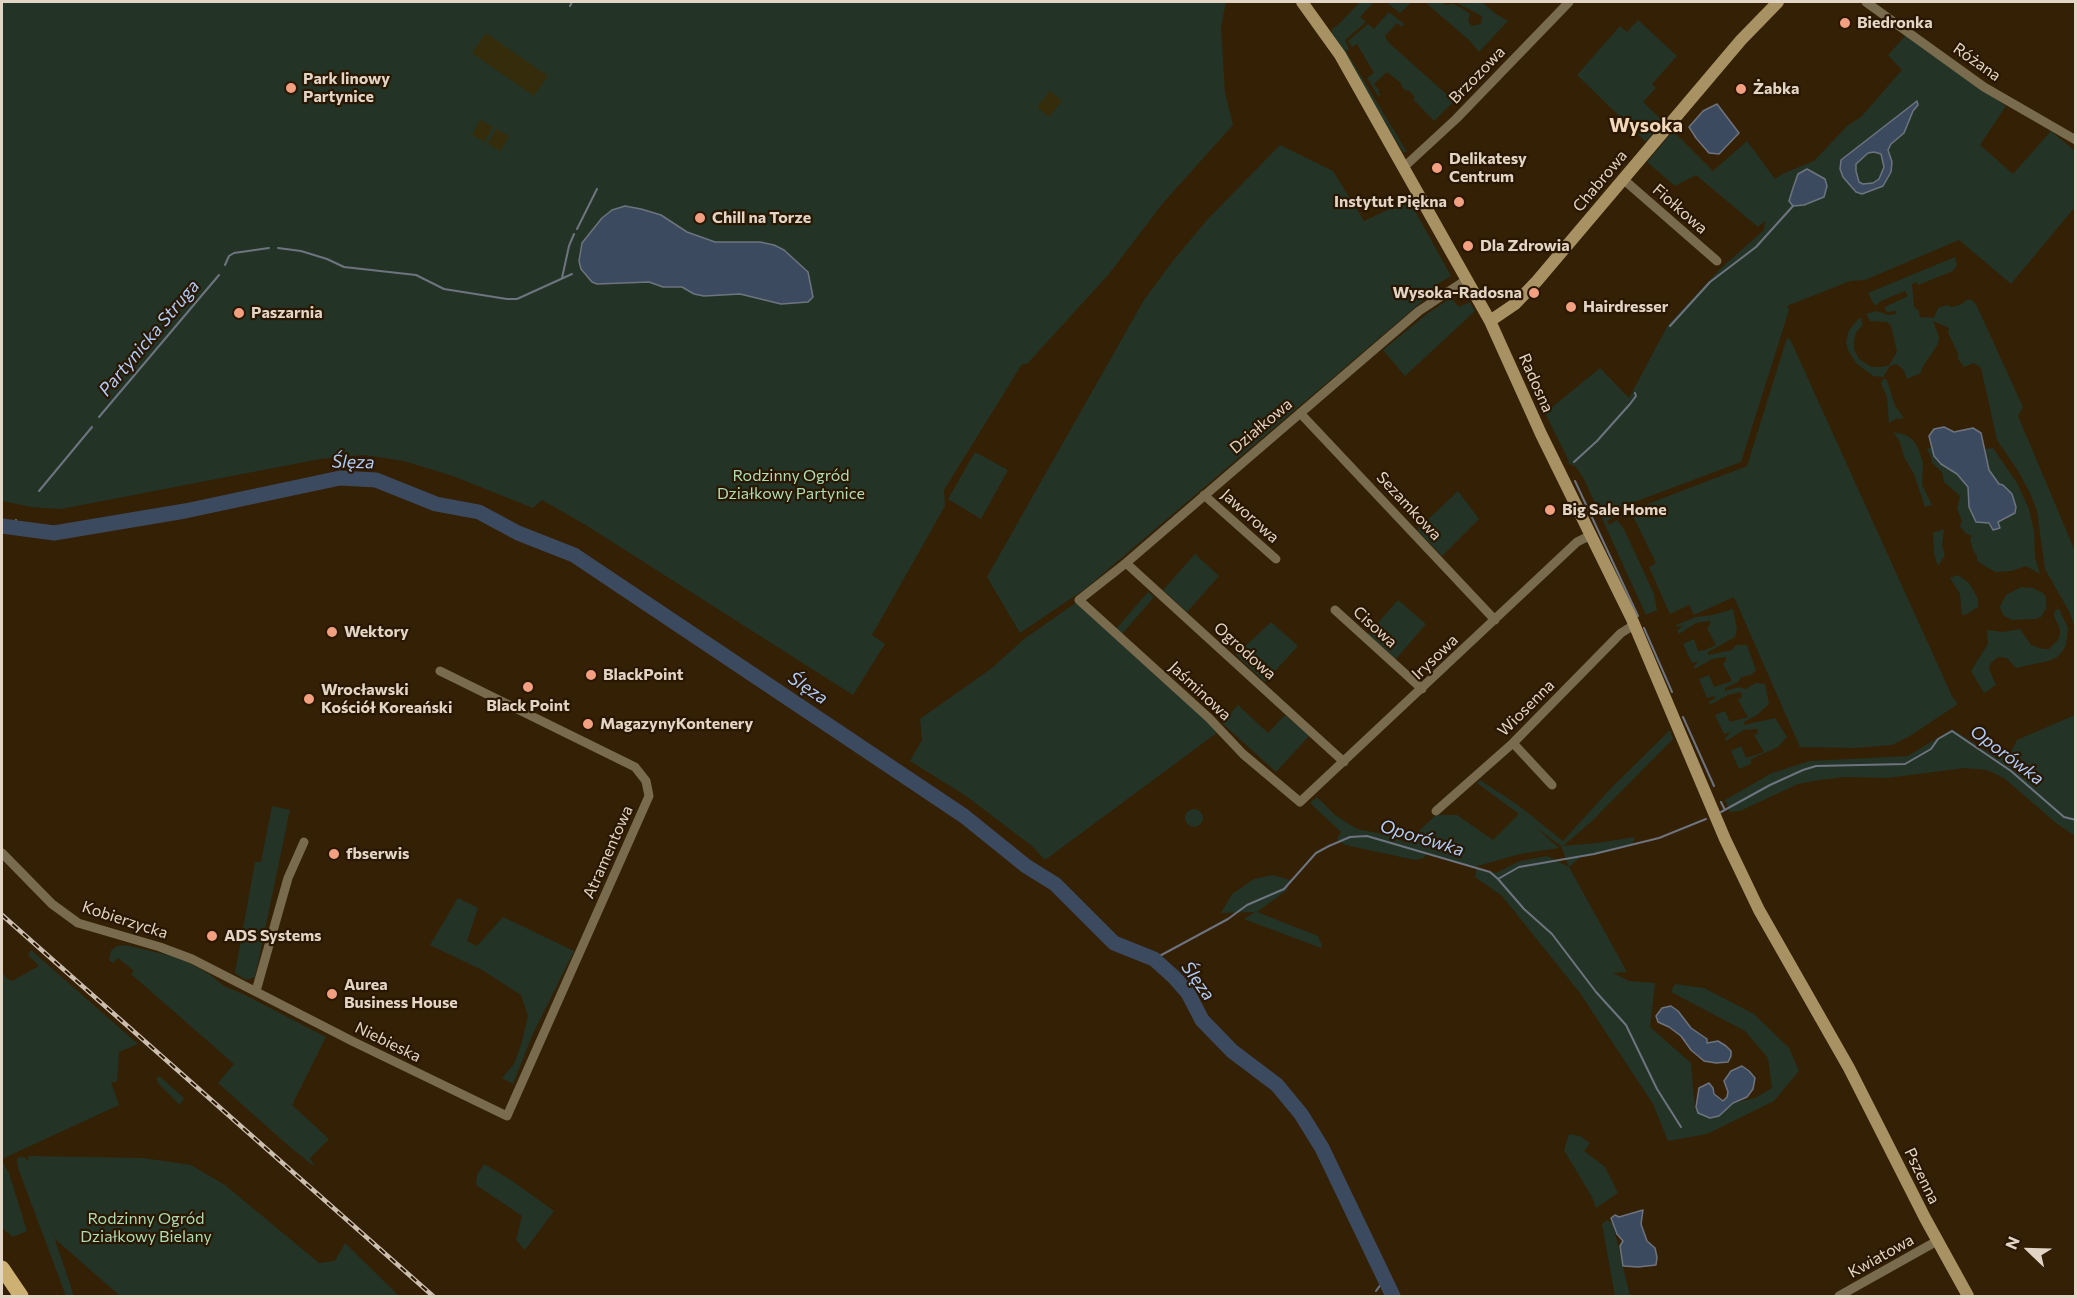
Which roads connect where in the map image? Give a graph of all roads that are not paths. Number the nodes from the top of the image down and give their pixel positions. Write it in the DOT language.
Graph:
graph roads {
  1 [pos="1302,2"];
  2 [pos="1569,2"];
  3 [pos="1778,2"];
  4 [pos="1866,2"];
  5 [pos="2076,140"];
  6 [pos="1404,167"];
  7 [pos="1623,179"];
  8 [pos="1717,261"];
  9 [pos="1466,280"];
  10 [pos="1490,321"];
  11 [pos="1300,413"];
  12 [pos="1204,495"];
  13 [pos="1591,536"];
  14 [pos="1276,559"];
  15 [pos="1126,563"];
  16 [pos="1079,600"];
  17 [pos="1335,610"];
  18 [pos="1496,620"];
  19 [pos="1634,625"];
  20 [pos="440,671"];
  21 [pos="1422,689"];
  22 [pos="1513,743"];
  23 [pos="1344,762"];
  24 [pos="1552,784"];
  25 [pos="1707,795"];
  26 [pos="1300,802"];
  27 [pos="1436,811"];
  28 [pos="303,842"];
  29 [pos="2,853"];
  30 [pos="256,991"];
  31 [pos="507,1116"];
  32 [pos="1937,1241"];
  33 [pos="2,1268"];
  34 [pos="2,1277"];
  35 [pos="8,1296"];
  36 [pos="21,1296"];
  37 [pos="1839,1296"];
  38 [pos="1968,1296"];
  1 -- 6 [label="street, Radosna"];
  2 -- 6 [label="street, Brzozowa"];
  3 -- 7 [label="street, Chabrowa"];
  4 -- 5 [label="street, Różana"];
  6 -- 9 [label="street, Radosna"];
  7 -- 8 [label="street, Fiołkowa"];
  7 -- 10 [label="street, Chabrowa"];
  9 -- 10 [label="street, Radosna"];
  9 -- 11 [label="street, Działkowa"];
  10 -- 13 [label="street, Radosna"];
  11 -- 12 [label="street, Działkowa"];
  11 -- 18 [label="street, Sezamkowa"];
  12 -- 14 [label="street, Jaworowa"];
  12 -- 15 [label="street, Działkowa"];
  13 -- 18 [label="street, Irysowa"];
  13 -- 19 [label="street, Radosna"];
  15 -- 16 [label="street, Działkowa"];
  15 -- 23 [label="street, Ogrodowa"];
  16 -- 26 [label="street, Jaśminowa"];
  17 -- 21 [label="street, Cisowa"];
  18 -- 21 [label="street, Irysowa"];
  19 -- 22 [label="street, Wiosenna"];
  19 -- 25 [label="street, Radosna"];
  20 -- 31 [label="street, Atramentowa"];
  21 -- 23 [label="street, Irysowa"];
  22 -- 24 [label="street"];
  22 -- 27 [label="street, Wiosenna"];
  23 -- 26 [label="street, Irysowa"];
  25 -- 32 [label="street, Pszenna"];
  28 -- 30 [label="street"];
  29 -- 30 [label="street, Kobierzycka"];
  30 -- 31 [label="street, Niebieska"];
  32 -- 37 [label="street, Kwiatowa"];
  32 -- 38 [label="street, Pszenna"];
  33 -- 36 [label="main road"];
  34 -- 35 [label="main road"];
}
